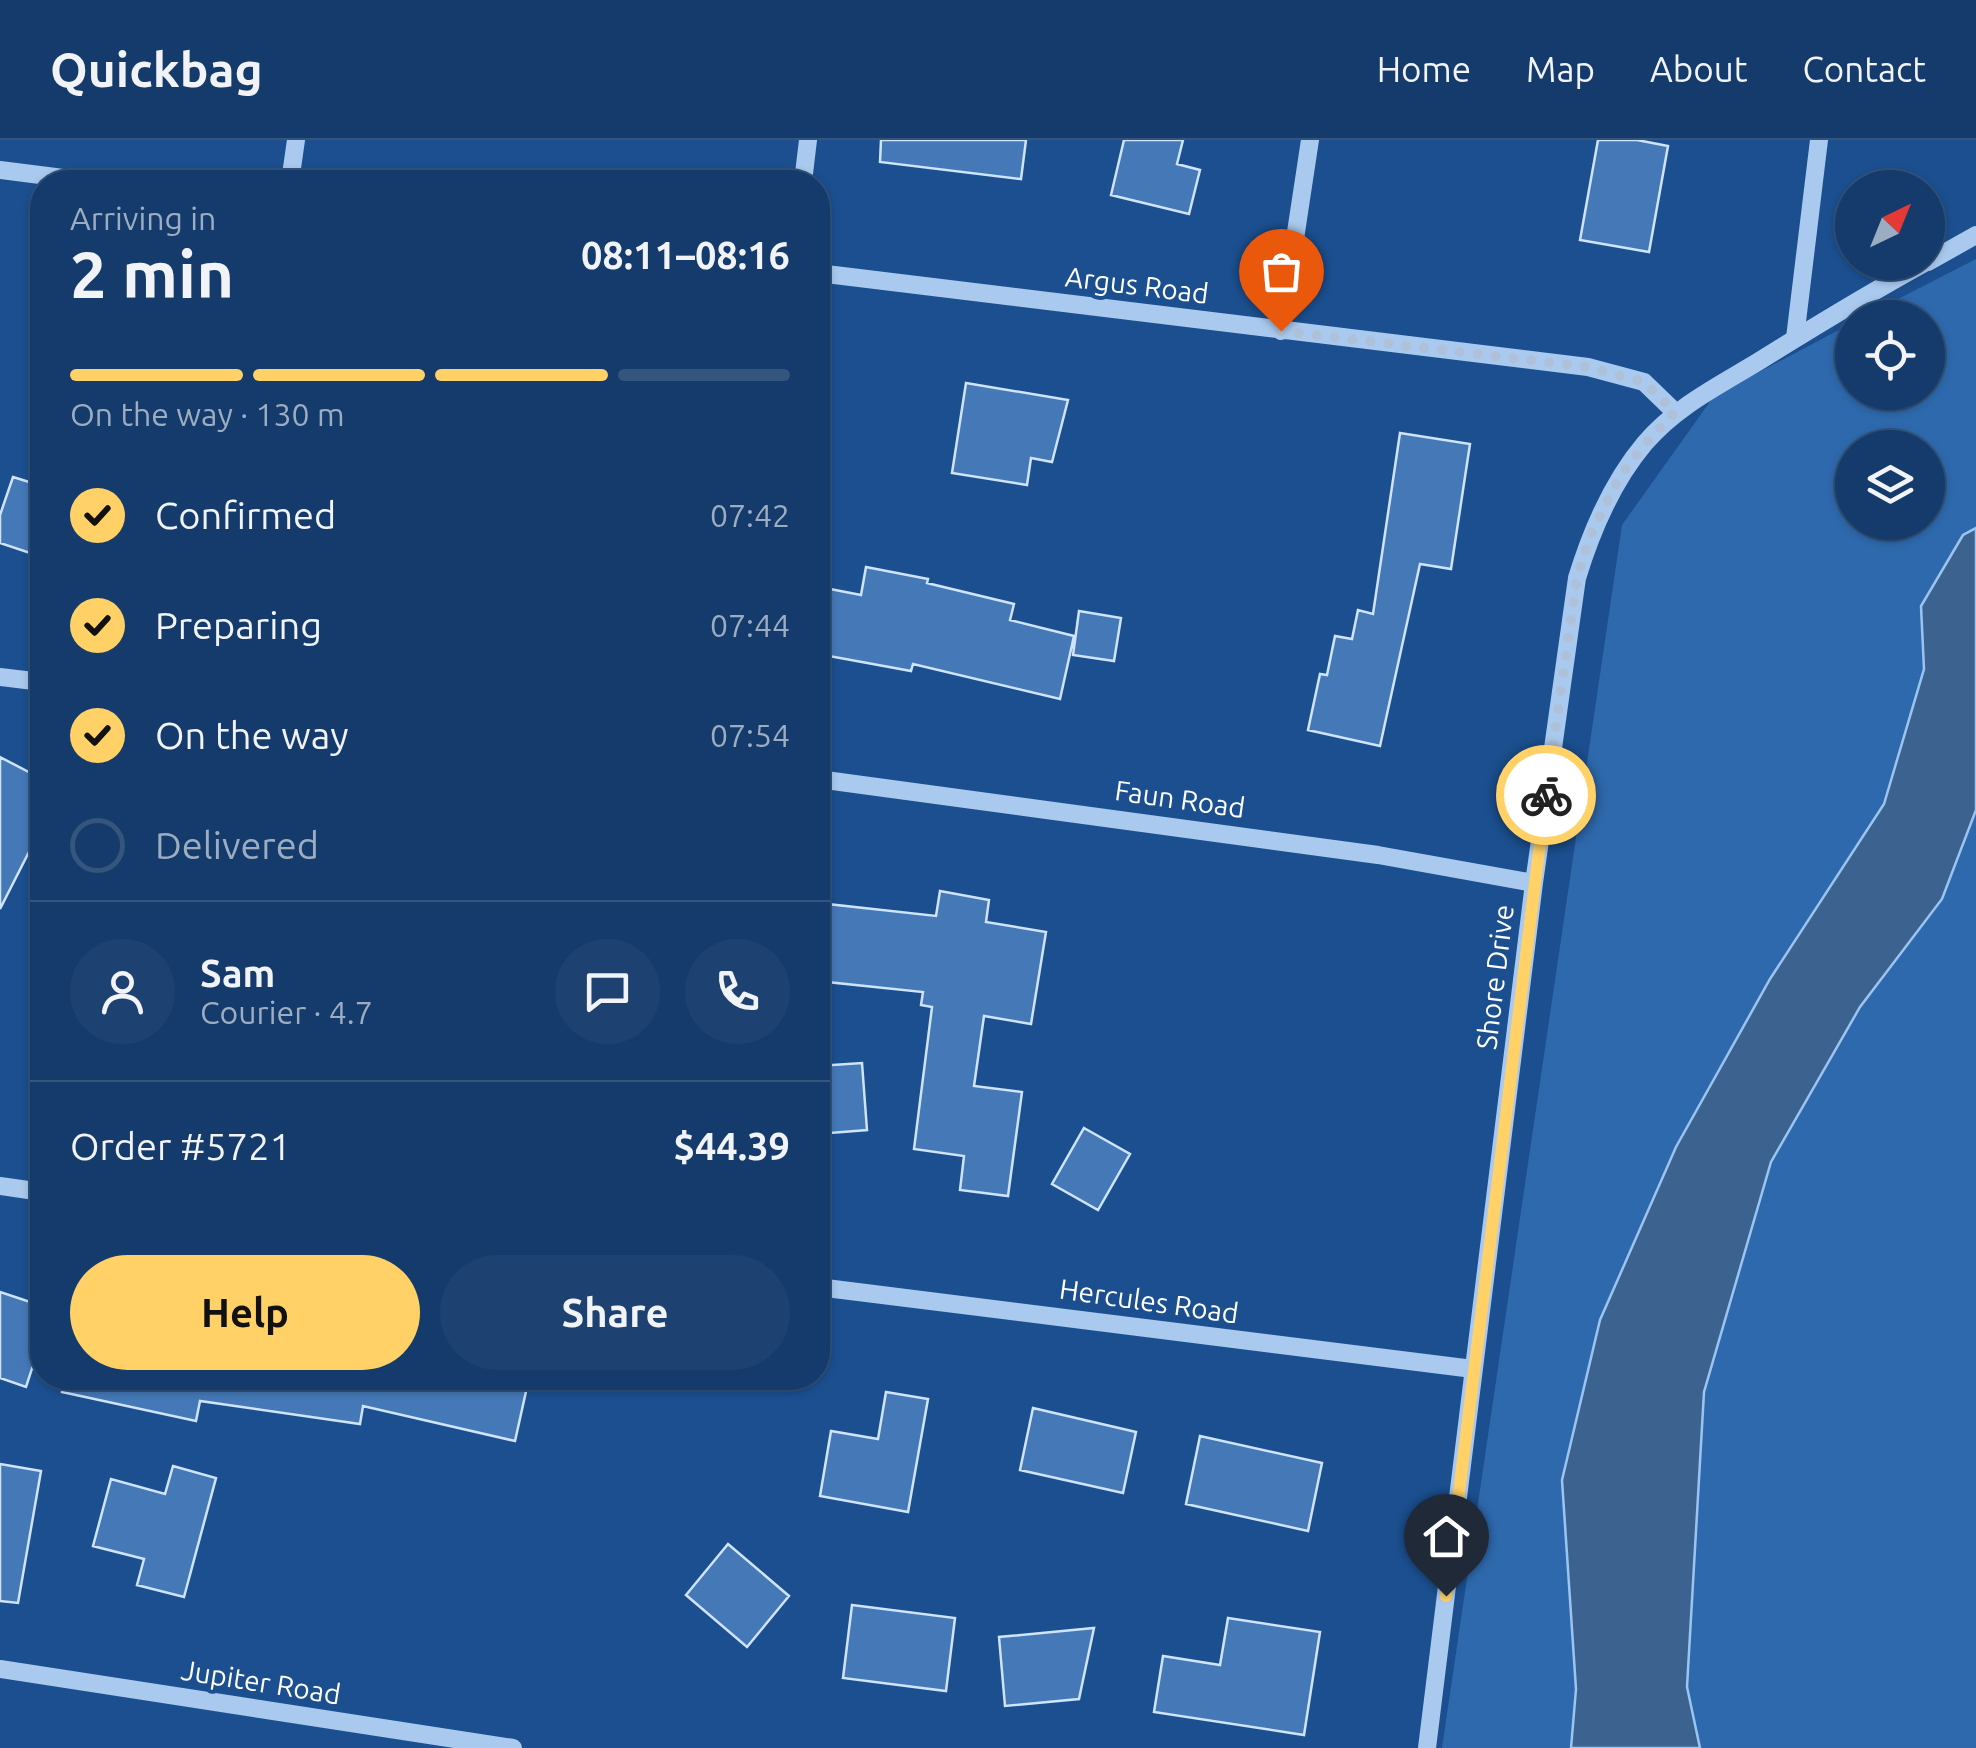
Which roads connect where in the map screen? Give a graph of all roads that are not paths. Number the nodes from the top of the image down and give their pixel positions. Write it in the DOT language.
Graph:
graph roads {
  1 [pos="296,140"];
  2 [pos="808,140"];
  3 [pos="1310,140"];
  4 [pos="1819,140"];
  5 [pos="0,170"];
  6 [pos="292,170"];
  7 [pos="804,170"];
  8 [pos="30,174"];
  9 [pos="1976,235"];
  10 [pos="1945,252"];
  11 [pos="830,275"];
  12 [pos="1895,280"];
  13 [pos="1281,331"];
  14 [pos="1794,338"];
  15 [pos="1675,412"];
  16 [pos="0,677"];
  17 [pos="30,681"];
  18 [pos="830,781"];
  19 [pos="1534,883"];
  20 [pos="0,1186"];
  21 [pos="30,1190"];
  22 [pos="830,1289"];
  23 [pos="1473,1369"];
  24 [pos="0,1670"];
  25 [pos="513,1748"];
  26 [pos="1427,1748"];
  1 -- 6 [label="street"];
  2 -- 7 [label="street"];
  3 -- 13 [label="street"];
  4 -- 14 [label="street"];
  5 -- 8 [label="street"];
  9 -- 10 [label="street, Shore Drive"];
  11 -- 13 [label="street, Argus Road"];
  12 -- 14 [label="street, Shore Drive"];
  13 -- 15 [label="street, Argus Road"];
  14 -- 15 [label="street, Shore Drive"];
  15 -- 19 [label="street, Shore Drive"];
  16 -- 17 [label="street"];
  18 -- 19 [label="street, Faun Road"];
  19 -- 23 [label="street, Shore Drive"];
  20 -- 21 [label="street"];
  22 -- 23 [label="street, Hercules Road"];
  23 -- 26 [label="street, Shore Drive"];
  24 -- 25 [label="street, Jupiter Road"];
}
